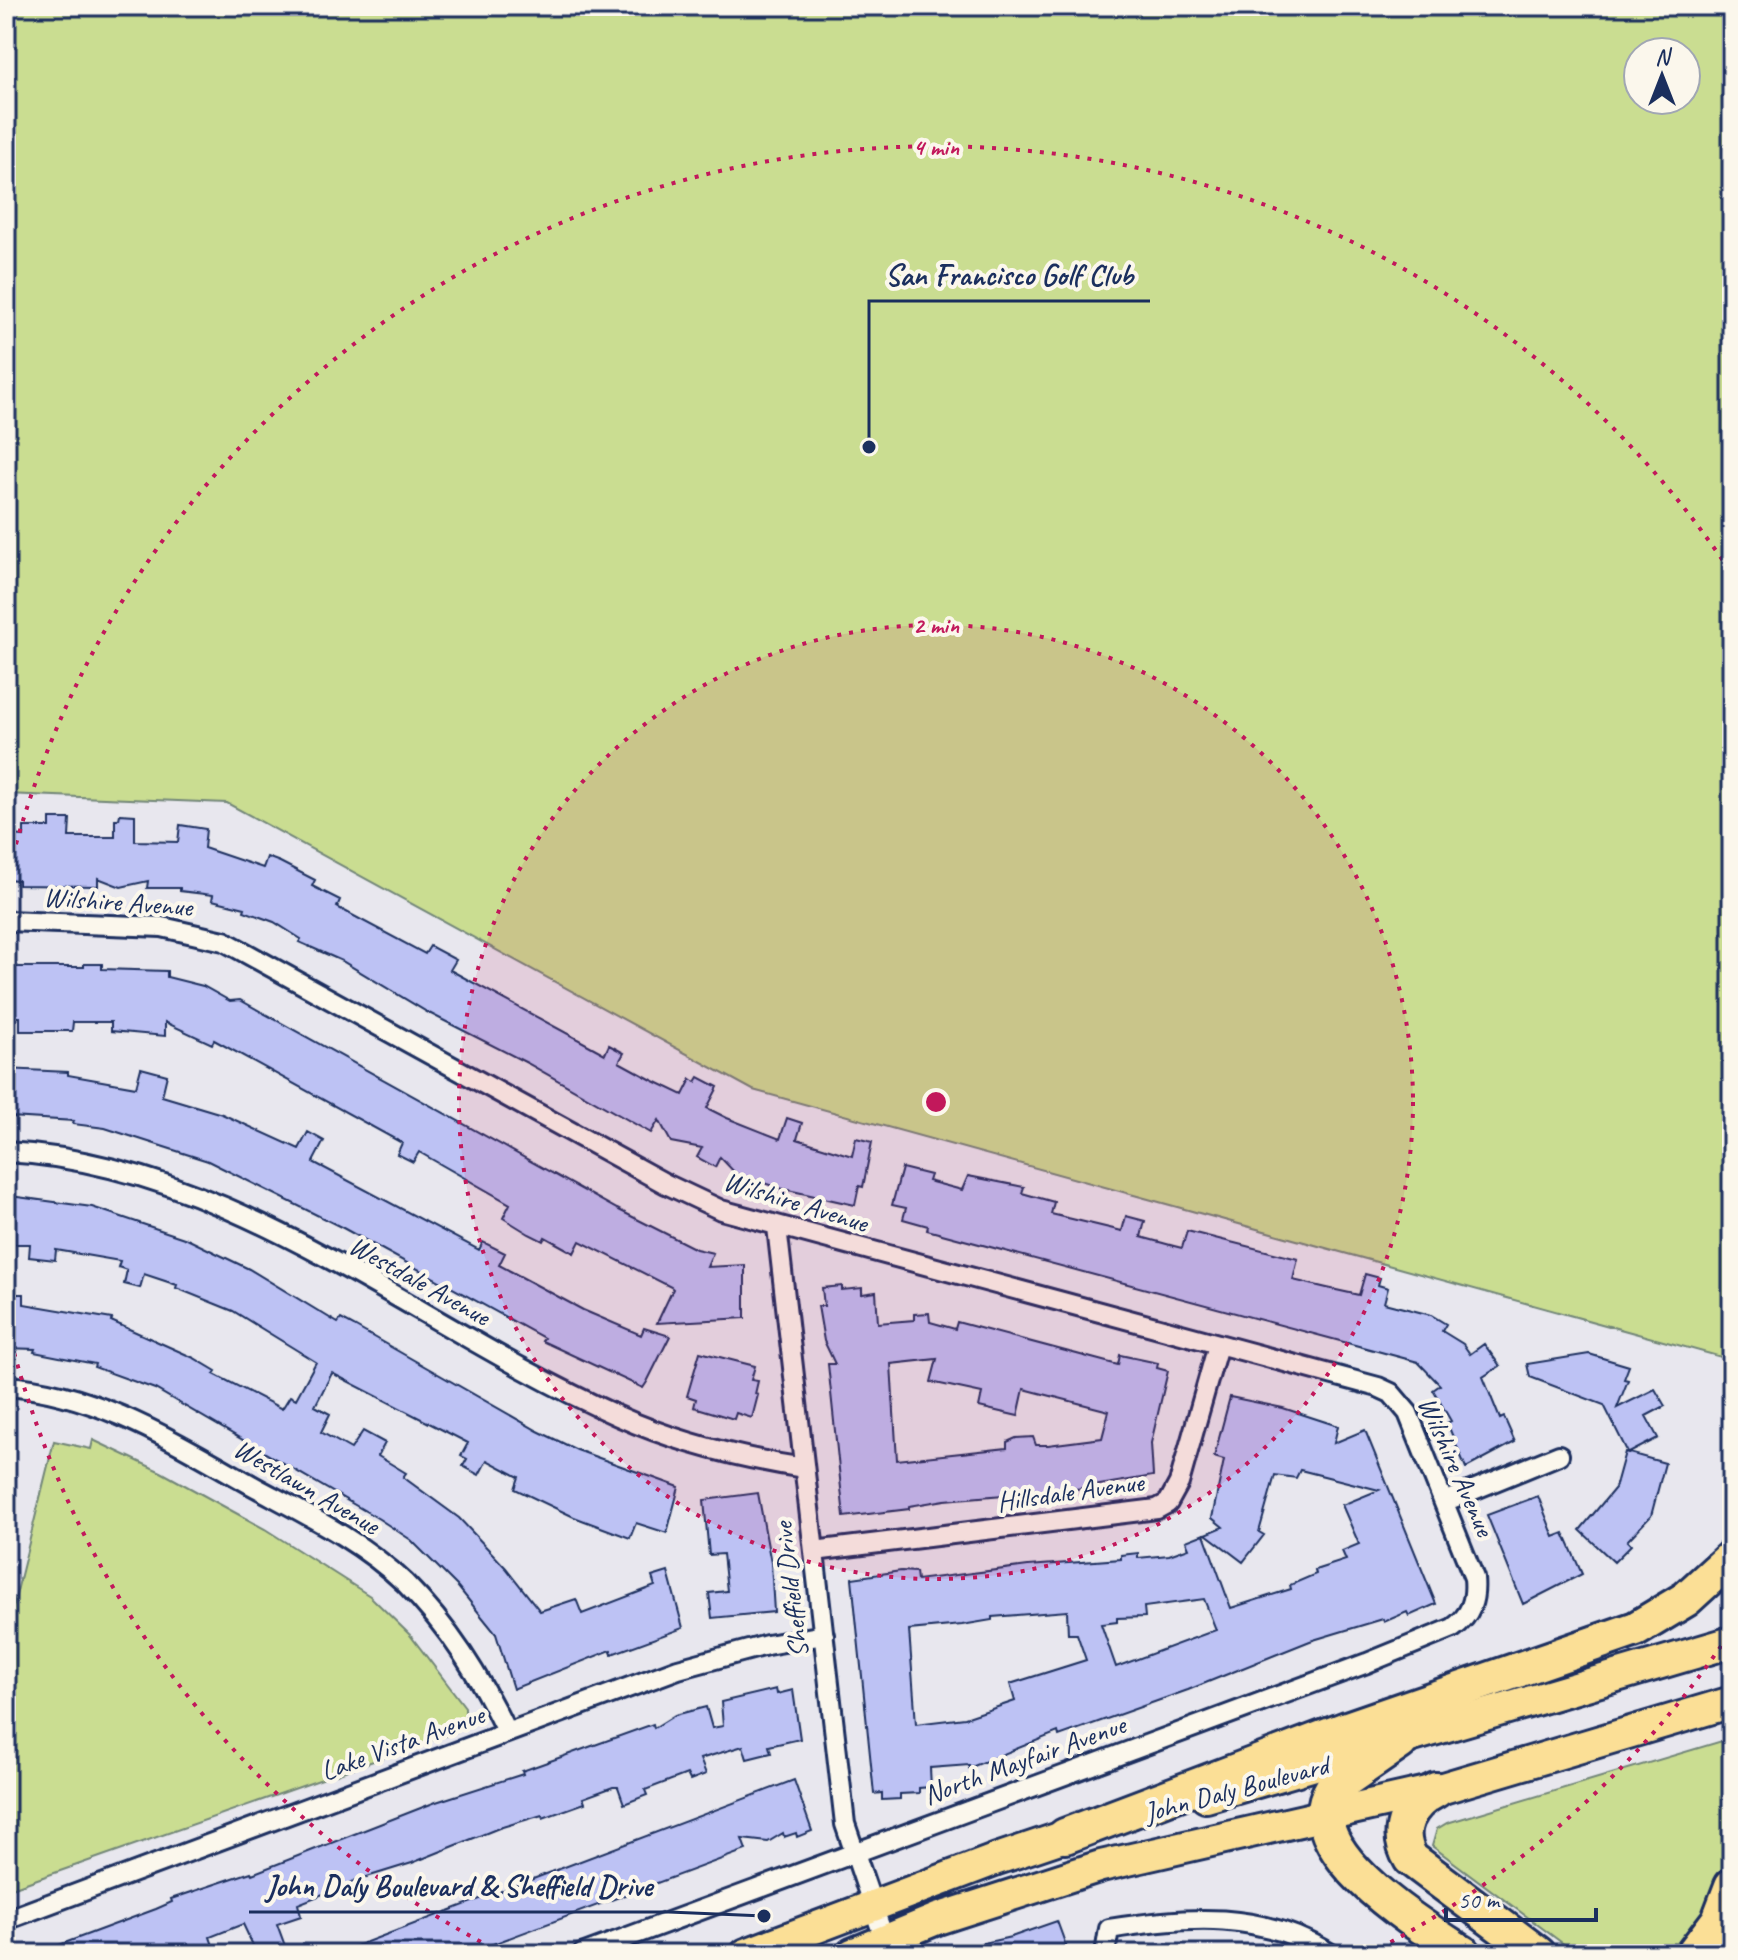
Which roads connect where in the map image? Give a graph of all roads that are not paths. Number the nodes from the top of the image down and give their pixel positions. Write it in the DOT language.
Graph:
graph roads {
  1 [pos="6,921"];
  2 [pos="6,1152"];
  3 [pos="777,1227"];
  4 [pos="1218,1345"];
  5 [pos="6,1386"];
  6 [pos="1559,1455"];
  7 [pos="804,1468"];
  8 [pos="1444,1502"];
  9 [pos="814,1551"];
  10 [pos="1732,1557"];
  11 [pos="1474,1602"];
  12 [pos="824,1635"];
  13 [pos="1732,1642"];
  14 [pos="1732,1702"];
  15 [pos="507,1733"];
  16 [pos="1400,1742"];
  17 [pos="1436,1790"];
  18 [pos="1326,1814"];
  19 [pos="1065,1836"];
  20 [pos="854,1853"];
  21 [pos="1732,1886"];
  22 [pos="873,1907"];
  23 [pos="6,1920"];
  24 [pos="1732,1936"];
  25 [pos="1301,1946"];
  26 [pos="891,1950"];
  27 [pos="582,1954"];
  28 [pos="746,1954"];
  29 [pos="852,1954"];
  30 [pos="1105,1954"];
  31 [pos="1331,1954"];
  32 [pos="1464,1954"];
  33 [pos="1538,1954"];
  34 [pos="1693,1954"];
  35 [pos="1729,1954"];
  1 -- 3 [label="street, Wilshire Avenue"];
  2 -- 7 [label="street, Westdale Avenue"];
  3 -- 4 [label="street, Wilshire Avenue"];
  3 -- 7 [label="street, Sheffield Drive"];
  4 -- 8 [label="street, Wilshire Avenue"];
  4 -- 9 [label="street, Hillsdale Avenue"];
  5 -- 15 [label="street, Westlawn Avenue"];
  6 -- 8 [label="street"];
  7 -- 9 [label="street, Sheffield Drive"];
  8 -- 11 [label="street, Wilshire Avenue"];
  9 -- 12 [label="street, Sheffield Drive"];
  10 -- 19 [label="highway"];
  11 -- 20 [label="street, North Mayfair Avenue"];
  12 -- 15 [label="street, Lake Vista Avenue"];
  12 -- 20 [label="street, Sheffield Drive"];
  13 -- 16 [label="main road, John Daly Boulevard"];
  14 -- 17 [label="main road, John Daly Boulevard"];
  15 -- 23 [label="street, Lake Vista Avenue"];
  16 -- 18 [label="highway"];
  16 -- 19 [label="main road, John Daly Boulevard"];
  17 -- 18 [label="main road, John Daly Boulevard"];
  17 -- 33 [label="highway"];
  18 -- 26 [label="main road, John Daly Boulevard"];
  18 -- 32 [label="highway"];
  19 -- 22 [label="main road, John Daly Boulevard"];
  20 -- 22 [label="street, Sheffield Drive"];
  20 -- 27 [label="street, North Mayfair Avenue"];
  21 -- 34 [label="highway"];
  22 -- 26 [label="street, Sheffield Drive"];
  22 -- 28 [label="main road, John Daly Boulevard"];
  24 -- 35 [label="highway"];
  25 -- 30 [label="street"];
  25 -- 31 [label="street"];
  26 -- 29 [label="main road, John Daly Boulevard"];
}
